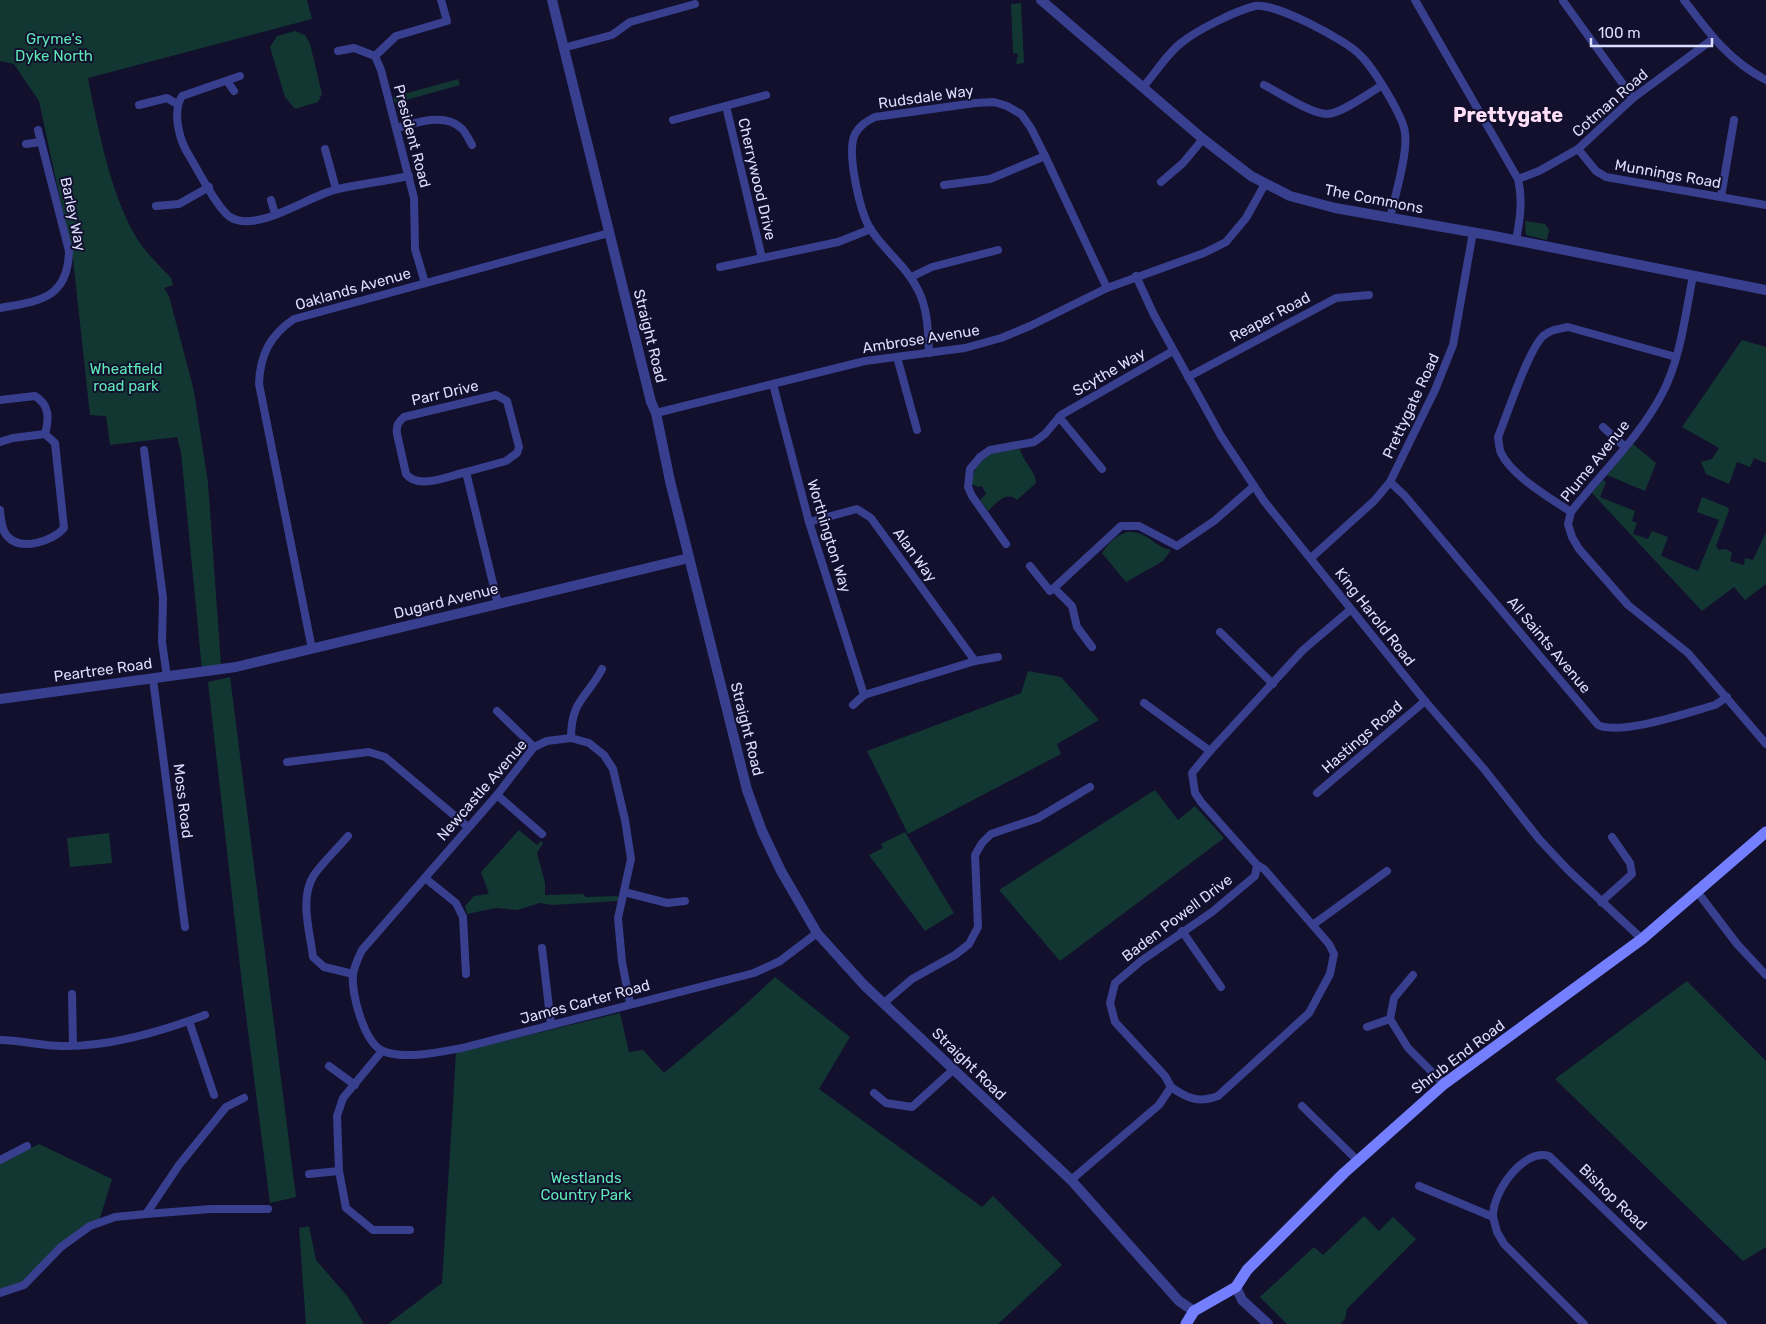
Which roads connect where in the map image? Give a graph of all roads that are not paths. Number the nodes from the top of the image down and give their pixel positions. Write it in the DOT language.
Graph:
graph roads {
  1 [pos="441,0"];
  2 [pos="552,0"];
  3 [pos="1415,0"];
  4 [pos="1684,0"];
  5 [pos="1044,1"];
  6 [pos="1563,1"];
  7 [pos="694,4"];
  8 [pos="1714,38"];
  9 [pos="563,48"];
  10 [pos="338,51"];
  11 [pos="375,56"];
  12 [pos="240,76"];
  13 [pos="1766,80"];
  14 [pos="227,81"];
  15 [pos="1264,85"];
  16 [pos="1144,86"];
  17 [pos="1381,86"];
  18 [pos="234,91"];
  19 [pos="766,95"];
  20 [pos="1633,98"];
  21 [pos="177,104"];
  22 [pos="140,105"];
  23 [pos="726,106"];
  24 [pos="673,120"];
  25 [pos="1734,120"];
  26 [pos="397,128"];
  27 [pos="38,130"];
  28 [pos="1203,139"];
  29 [pos="42,142"];
  30 [pos="26,144"];
  31 [pos="472,145"];
  32 [pos="1578,148"];
  33 [pos="325,149"];
  34 [pos="1045,156"];
  35 [pos="409,176"];
  36 [pos="1518,179"];
  37 [pos="1161,182"];
  38 [pos="1265,184"];
  39 [pos="944,185"];
  40 [pos="209,187"];
  41 [pos="336,189"];
  42 [pos="1721,197"];
  43 [pos="271,200"];
  44 [pos="1766,205"];
  45 [pos="156,206"];
  46 [pos="275,214"];
  47 [pos="1390,218"];
  48 [pos="871,230"];
  49 [pos="609,232"];
  50 [pos="1473,232"];
  51 [pos="1516,240"];
  52 [pos="998,250"];
  53 [pos="762,258"];
  54 [pos="720,267"];
  55 [pos="1136,276"];
  56 [pos="1693,276"];
  57 [pos="911,277"];
  58 [pos="425,283"];
  59 [pos="1106,288"];
  60 [pos="1766,290"];
  61 [pos="1369,295"];
  62 [pos="0,308"];
  63 [pos="1173,351"];
  64 [pos="929,353"];
  65 [pos="897,357"];
  66 [pos="1676,357"];
  67 [pos="1188,377"];
  68 [pos="772,384"];
  69 [pos="0,400"];
  70 [pos="656,412"];
  71 [pos="1059,417"];
  72 [pos="1603,427"];
  73 [pos="917,430"];
  74 [pos="45,434"];
  75 [pos="0,442"];
  76 [pos="1625,447"];
  77 [pos="144,450"];
  78 [pos="1102,469"];
  79 [pos="466,472"];
  80 [pos="1390,482"];
  81 [pos="1254,486"];
  82 [pos="0,510"];
  83 [pos="1571,512"];
  84 [pos="809,522"];
  85 [pos="1006,544"];
  86 [pos="689,558"];
  87 [pos="1311,558"];
  88 [pos="1030,566"];
  89 [pos="1050,591"];
  90 [pos="498,604"];
  91 [pos="1350,610"];
  92 [pos="1220,632"];
  93 [pos="1092,647"];
  94 [pos="312,649"];
  95 [pos="998,657"];
  96 [pos="975,661"];
  97 [pos="602,668"];
  98 [pos="210,672"];
  99 [pos="167,677"];
  100 [pos="153,679"];
  101 [pos="1273,684"];
  102 [pos="864,695"];
  103 [pos="1727,697"];
  104 [pos="0,699"];
  105 [pos="1424,701"];
  106 [pos="1144,703"];
  107 [pos="853,705"];
  108 [pos="497,711"];
  109 [pos="570,738"];
  110 [pos="1766,744"];
  111 [pos="534,747"];
  112 [pos="1210,751"];
  113 [pos="287,762"];
  114 [pos="1090,787"];
  115 [pos="1317,793"];
  116 [pos="497,795"];
  117 [pos="468,827"];
  118 [pos="1766,832"];
  119 [pos="542,834"];
  120 [pos="348,836"];
  121 [pos="1612,837"];
  122 [pos="1257,866"];
  123 [pos="1388,871"];
  124 [pos="425,878"];
  125 [pos="1696,890"];
  126 [pos="624,892"];
  127 [pos="686,900"];
  128 [pos="1601,902"];
  129 [pos="1314,924"];
  130 [pos="184,928"];
  131 [pos="1182,931"];
  132 [pos="816,933"];
  133 [pos="1642,938"];
  134 [pos="542,948"];
  135 [pos="353,974"];
  136 [pos="466,974"];
  137 [pos="1413,974"];
  138 [pos="1766,975"];
  139 [pos="1222,988"];
  140 [pos="72,994"];
  141 [pos="885,1002"];
  142 [pos="630,1003"];
  143 [pos="205,1015"];
  144 [pos="1390,1019"];
  145 [pos="189,1021"];
  146 [pos="551,1025"];
  147 [pos="1367,1027"];
  148 [pos="0,1040"];
  149 [pos="73,1045"];
  150 [pos="382,1051"];
  151 [pos="329,1066"];
  152 [pos="954,1069"];
  153 [pos="1444,1084"];
  154 [pos="355,1085"];
  155 [pos="1171,1087"];
  156 [pos="874,1093"];
  157 [pos="214,1095"];
  158 [pos="244,1098"];
  159 [pos="1302,1106"];
  160 [pos="28,1146"];
  161 [pos="0,1160"];
  162 [pos="1358,1161"];
  163 [pos="339,1171"];
  164 [pos="309,1174"];
  165 [pos="1071,1180"];
  166 [pos="1419,1186"];
  167 [pos="268,1208"];
  168 [pos="146,1214"];
  169 [pos="1493,1217"];
  170 [pos="410,1230"];
  171 [pos="1236,1287"];
  172 [pos="0,1293"];
  173 [pos="1194,1311"];
  174 [pos="1186,1324"];
  175 [pos="1268,1324"];
  176 [pos="1584,1324"];
  177 [pos="1723,1324"];
  1 -- 11 [label="street"];
  2 -- 9 [label="street, Straight Road"];
  3 -- 36 [label="street"];
  4 -- 8 [label="street"];
  5 -- 16 [label="street, The Commons"];
  6 -- 20 [label="street"];
  7 -- 9 [label="street"];
  8 -- 13 [label="street"];
  8 -- 20 [label="street, Cotman Road"];
  9 -- 49 [label="street, Straight Road"];
  10 -- 11 [label="street"];
  11 -- 26 [label="street, President Road"];
  12 -- 14 [label="street"];
  14 -- 18 [label="street"];
  14 -- 21 [label="street"];
  15 -- 17 [label="street"];
  16 -- 17 [label="street"];
  16 -- 28 [label="street, The Commons"];
  17 -- 47 [label="street"];
  19 -- 23 [label="street, Cherrywood Drive"];
  20 -- 32 [label="street, Cotman Road"];
  21 -- 22 [label="street"];
  21 -- 40 [label="street"];
  23 -- 24 [label="street, Cherrywood Drive"];
  23 -- 53 [label="street, Cherrywood Drive"];
  25 -- 42 [label="street"];
  26 -- 31 [label="street"];
  26 -- 35 [label="street, President Road"];
  27 -- 29 [label="street, Barley Way"];
  28 -- 37 [label="street"];
  28 -- 38 [label="street, The Commons"];
  29 -- 30 [label="street"];
  29 -- 62 [label="street, Barley Way"];
  32 -- 36 [label="street, Cotman Road"];
  32 -- 42 [label="street, Munnings Road"];
  33 -- 41 [label="street"];
  34 -- 39 [label="street"];
  34 -- 48 [label="street, Rudsdale Way"];
  34 -- 59 [label="street, Rudsdale Way"];
  35 -- 41 [label="street"];
  35 -- 58 [label="street, President Road"];
  36 -- 51 [label="street"];
  38 -- 47 [label="street, The Commons"];
  38 -- 55 [label="street, Ambrose Avenue"];
  40 -- 45 [label="street"];
  40 -- 46 [label="street"];
  41 -- 46 [label="street"];
  42 -- 44 [label="street, Munnings Road"];
  43 -- 46 [label="street"];
  47 -- 50 [label="street, The Commons"];
  48 -- 53 [label="street"];
  48 -- 57 [label="street, Rudsdale Way"];
  49 -- 58 [label="street, Oaklands Avenue"];
  49 -- 70 [label="street, Straight Road"];
  50 -- 51 [label="street, The Commons"];
  50 -- 80 [label="street, Prettygate Road"];
  51 -- 56 [label="street, The Commons"];
  52 -- 57 [label="street"];
  53 -- 54 [label="street"];
  55 -- 59 [label="street, Ambrose Avenue"];
  55 -- 63 [label="street, King Harold Road"];
  56 -- 60 [label="street, The Commons"];
  56 -- 66 [label="street, Plume Avenue"];
  57 -- 64 [label="street, Rudsdale Way"];
  58 -- 94 [label="street, Oaklands Avenue"];
  59 -- 64 [label="street, Ambrose Avenue"];
  61 -- 67 [label="street, Reaper Road"];
  63 -- 67 [label="street, King Harold Road"];
  63 -- 71 [label="street, Scythe Way"];
  64 -- 65 [label="street, Ambrose Avenue"];
  65 -- 68 [label="street, Ambrose Avenue"];
  65 -- 73 [label="street"];
  66 -- 76 [label="street, Plume Avenue"];
  66 -- 83 [label="street"];
  67 -- 81 [label="street, King Harold Road"];
  68 -- 70 [label="street, Ambrose Avenue"];
  68 -- 84 [label="street, Worthington Way"];
  69 -- 74 [label="street"];
  70 -- 86 [label="street, Straight Road"];
  71 -- 78 [label="street"];
  71 -- 85 [label="street, Scythe Way"];
  72 -- 76 [label="street"];
  74 -- 75 [label="street"];
  74 -- 82 [label="street"];
  76 -- 83 [label="street, Plume Avenue"];
  77 -- 99 [label="street"];
  79 -- 79 [label="street, Parr Drive"];
  79 -- 90 [label="street"];
  80 -- 87 [label="street, Prettygate Road"];
  80 -- 103 [label="street, All Saints Avenue"];
  81 -- 87 [label="street, King Harold Road"];
  81 -- 89 [label="street"];
  83 -- 103 [label="street, Plume Avenue"];
  84 -- 96 [label="street, Alan Way"];
  84 -- 102 [label="street, Worthington Way"];
  86 -- 90 [label="street, Dugard Avenue"];
  86 -- 132 [label="street, Straight Road"];
  87 -- 91 [label="street, King Harold Road"];
  88 -- 89 [label="street"];
  89 -- 93 [label="street"];
  90 -- 94 [label="street, Dugard Avenue"];
  91 -- 101 [label="street"];
  91 -- 105 [label="street, King Harold Road"];
  92 -- 101 [label="street"];
  94 -- 98 [label="street, Dugard Avenue"];
  95 -- 96 [label="street"];
  96 -- 102 [label="street"];
  97 -- 109 [label="street"];
  98 -- 99 [label="street, Peartree Road"];
  99 -- 100 [label="street, Peartree Road"];
  100 -- 104 [label="street, Peartree Road"];
  100 -- 130 [label="street, Moss Road"];
  101 -- 112 [label="street"];
  102 -- 107 [label="street"];
  103 -- 110 [label="street, Plume Avenue"];
  105 -- 115 [label="street, Hastings Road"];
  105 -- 128 [label="street, King Harold Road"];
  106 -- 112 [label="street"];
  108 -- 111 [label="street"];
  109 -- 111 [label="street, Newcastle Avenue"];
  109 -- 126 [label="street, Newcastle Avenue"];
  111 -- 116 [label="street, Newcastle Avenue"];
  112 -- 122 [label="street"];
  113 -- 117 [label="street"];
  114 -- 141 [label="street"];
  116 -- 117 [label="street, Newcastle Avenue"];
  116 -- 119 [label="street"];
  117 -- 124 [label="street, Newcastle Avenue"];
  118 -- 125 [label="main road, Shrub End Road"];
  120 -- 135 [label="street"];
  121 -- 128 [label="street"];
  122 -- 129 [label="street"];
  122 -- 131 [label="street, Baden Powell Drive"];
  123 -- 129 [label="street"];
  124 -- 135 [label="street, Newcastle Avenue"];
  124 -- 136 [label="street"];
  125 -- 133 [label="main road, Shrub End Road"];
  125 -- 138 [label="street"];
  126 -- 127 [label="street"];
  126 -- 142 [label="street, Newcastle Avenue"];
  128 -- 133 [label="street, King Harold Road"];
  129 -- 155 [label="street"];
  131 -- 139 [label="street"];
  131 -- 155 [label="street, Baden Powell Drive"];
  132 -- 141 [label="street, Straight Road"];
  132 -- 142 [label="street, James Carter Road"];
  133 -- 153 [label="main road, Shrub End Road"];
  134 -- 146 [label="street"];
  135 -- 150 [label="street, Newcastle Avenue"];
  137 -- 144 [label="street"];
  140 -- 149 [label="street"];
  141 -- 152 [label="street, Straight Road"];
  142 -- 146 [label="street, James Carter Road"];
  143 -- 145 [label="street"];
  144 -- 147 [label="street"];
  144 -- 153 [label="street"];
  145 -- 149 [label="street"];
  145 -- 157 [label="street"];
  146 -- 150 [label="street, James Carter Road"];
  148 -- 149 [label="street"];
  150 -- 154 [label="street"];
  151 -- 154 [label="street"];
  152 -- 156 [label="street"];
  152 -- 165 [label="street, Straight Road"];
  153 -- 162 [label="main road, Shrub End Road"];
  154 -- 163 [label="street"];
  155 -- 165 [label="street"];
  158 -- 168 [label="street"];
  159 -- 162 [label="street"];
  160 -- 161 [label="street"];
  162 -- 171 [label="main road, Shrub End Road"];
  163 -- 164 [label="street"];
  163 -- 170 [label="street"];
  165 -- 173 [label="street, Straight Road"];
  166 -- 169 [label="street"];
  167 -- 168 [label="street"];
  168 -- 172 [label="street"];
  169 -- 176 [label="street"];
  169 -- 177 [label="street, Bishop Road"];
  171 -- 173 [label="main road, Shrub End Road"];
  171 -- 175 [label="street"];
  173 -- 174 [label="main road, Shrub End Road"];
}
